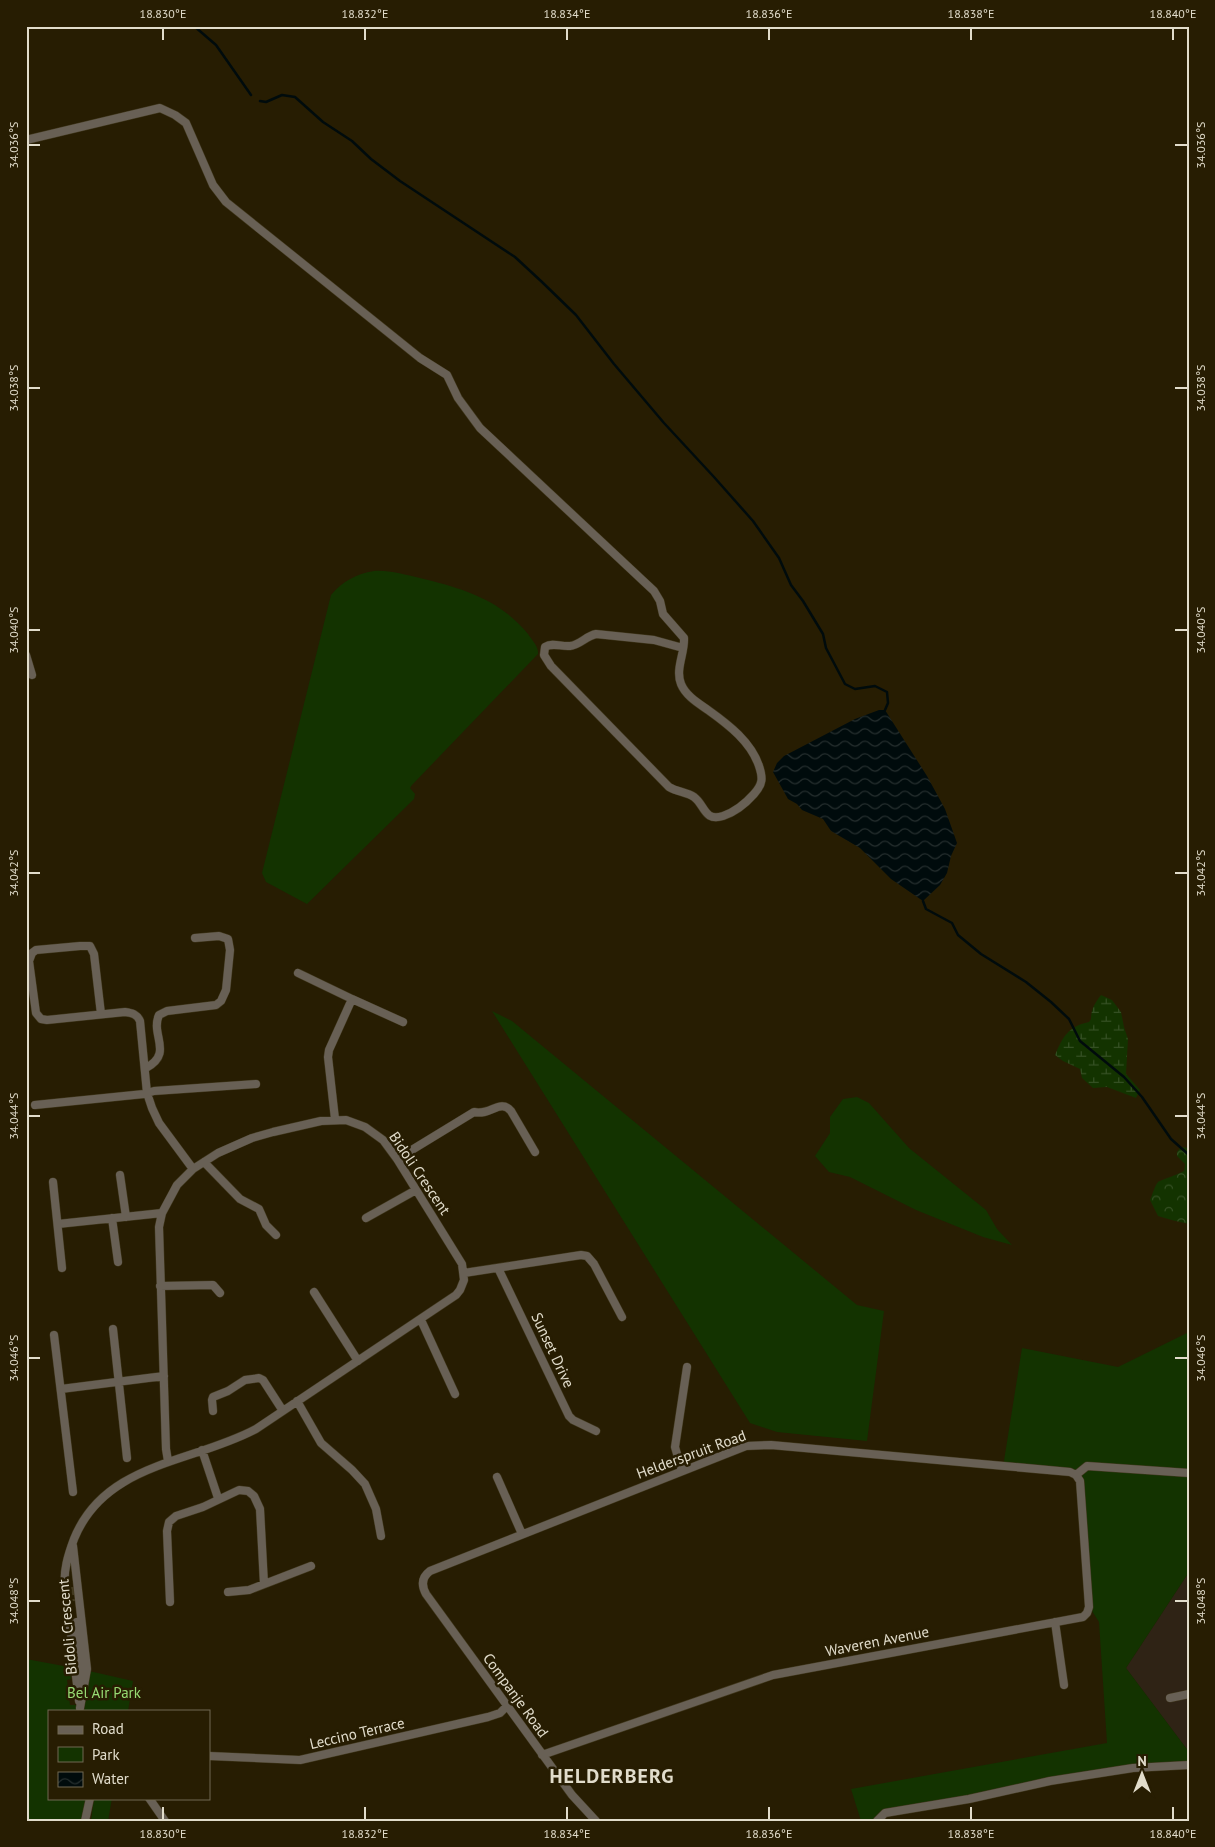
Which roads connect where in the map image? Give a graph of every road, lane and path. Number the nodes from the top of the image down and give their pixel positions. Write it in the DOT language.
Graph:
graph roads {
  1 [pos="26,140"];
  2 [pos="683,648"];
  3 [pos="26,655"];
  4 [pos="32,674"];
  5 [pos="194,938"];
  6 [pos="298,973"];
  7 [pos="352,1000"];
  8 [pos="101,1014"];
  9 [pos="403,1022"];
  10 [pos="146,1068"];
  11 [pos="256,1084"];
  12 [pos="148,1093"];
  13 [pos="36,1105"];
  14 [pos="334,1120"];
  15 [pos="536,1152"];
  16 [pos="397,1159"];
  17 [pos="204,1162"];
  18 [pos="193,1169"];
  19 [pos="120,1175"];
  20 [pos="53,1182"];
  21 [pos="416,1190"];
  22 [pos="162,1213"];
  23 [pos="126,1217"];
  24 [pos="112,1218"];
  25 [pos="366,1218"];
  26 [pos="58,1224"];
  27 [pos="276,1235"];
  28 [pos="118,1262"];
  29 [pos="62,1268"];
  30 [pos="498,1268"];
  31 [pos="464,1273"];
  32 [pos="160,1286"];
  33 [pos="314,1292"];
  34 [pos="220,1293"];
  35 [pos="622,1317"];
  36 [pos="421,1320"];
  37 [pos="113,1328"];
  38 [pos="54,1335"];
  39 [pos="358,1361"];
  40 [pos="687,1367"];
  41 [pos="164,1376"];
  42 [pos="120,1381"];
  43 [pos="60,1389"];
  44 [pos="455,1394"];
  45 [pos="297,1401"];
  46 [pos="213,1411"];
  47 [pos="283,1411"];
  48 [pos="596,1431"];
  49 [pos="202,1450"];
  50 [pos="127,1458"];
  51 [pos="168,1461"];
  52 [pos="682,1471"];
  53 [pos="1189,1473"];
  54 [pos="1076,1475"];
  55 [pos="497,1477"];
  56 [pos="73,1492"];
  57 [pos="218,1498"];
  58 [pos="522,1534"];
  59 [pos="381,1536"];
  60 [pos="73,1543"];
  61 [pos="311,1566"];
  62 [pos="423,1580"];
  63 [pos="264,1584"];
  64 [pos="228,1592"];
  65 [pos="170,1602"];
  66 [pos="1055,1622"];
  67 [pos="80,1684"];
  68 [pos="1064,1685"];
  69 [pos="1189,1694"];
  70 [pos="1170,1698"];
  71 [pos="507,1706"];
  72 [pos="80,1709"];
  73 [pos="542,1755"];
  74 [pos="210,1756"];
  75 [pos="1189,1765"];
  76 [pos="90,1800"];
  77 [pos="150,1800"];
  78 [pos="86,1821"];
  79 [pos="164,1821"];
  80 [pos="596,1821"];
  81 [pos="877,1821"];
  1 -- 2 [label="street"];
  2 -- 2 [label="street"];
  3 -- 4 [label="street"];
  5 -- 10 [label="street"];
  6 -- 7 [label="street"];
  7 -- 9 [label="street"];
  7 -- 14 [label="street"];
  8 -- 8 [label="street"];
  8 -- 10 [label="street"];
  10 -- 12 [label="street"];
  11 -- 12 [label="street"];
  12 -- 13 [label="street"];
  12 -- 18 [label="street"];
  14 -- 16 [label="street, Bidoli Crescent"];
  14 -- 17 [label="street, Bidoli Crescent"];
  15 -- 16 [label="street"];
  16 -- 21 [label="street, Bidoli Crescent"];
  17 -- 18 [label="street, Bidoli Crescent"];
  17 -- 27 [label="street"];
  18 -- 22 [label="street, Bidoli Crescent"];
  19 -- 23 [label="street"];
  20 -- 26 [label="street"];
  21 -- 25 [label="street"];
  21 -- 31 [label="street, Bidoli Crescent"];
  22 -- 23 [label="street"];
  22 -- 32 [label="street, Bidoli Crescent"];
  23 -- 24 [label="street"];
  24 -- 26 [label="street"];
  24 -- 28 [label="street"];
  26 -- 29 [label="street"];
  30 -- 31 [label="street"];
  30 -- 35 [label="street"];
  30 -- 48 [label="street, Sunset Drive"];
  31 -- 36 [label="street, Bidoli Crescent"];
  32 -- 34 [label="street"];
  32 -- 41 [label="street, Bidoli Crescent"];
  33 -- 39 [label="street"];
  36 -- 39 [label="street, Bidoli Crescent"];
  36 -- 44 [label="street"];
  37 -- 42 [label="street"];
  38 -- 43 [label="street"];
  39 -- 45 [label="street, Bidoli Crescent"];
  40 -- 52 [label="street"];
  41 -- 42 [label="street"];
  41 -- 51 [label="street, Bidoli Crescent"];
  42 -- 43 [label="street"];
  42 -- 50 [label="street"];
  43 -- 56 [label="street"];
  45 -- 47 [label="street, Bidoli Crescent"];
  45 -- 59 [label="street"];
  46 -- 47 [label="street"];
  47 -- 49 [label="street, Bidoli Crescent"];
  49 -- 51 [label="street, Bidoli Crescent"];
  49 -- 57 [label="street"];
  51 -- 60 [label="street, Bidoli Crescent"];
  52 -- 54 [label="street, Helderspruit Road"];
  52 -- 58 [label="street, Helderspruit Road"];
  53 -- 54 [label="street"];
  54 -- 66 [label="street, Waveren Avenue"];
  55 -- 58 [label="street"];
  57 -- 63 [label="street"];
  57 -- 65 [label="street"];
  58 -- 62 [label="street, Helderspruit Road"];
  60 -- 60 [label="street, Bidoli Crescent"];
  60 -- 67 [label="street, Bidoli Crescent"];
  61 -- 63 [label="street"];
  62 -- 71 [label="street, Companje Road"];
  63 -- 64 [label="street"];
  66 -- 68 [label="street"];
  66 -- 73 [label="street, Waveren Avenue"];
  67 -- 67 [label="street, Bidoli Crescent"];
  67 -- 72 [label="street, Bidoli Crescent"];
  69 -- 70 [label="street"];
  71 -- 73 [label="street, Companje Road"];
  71 -- 74 [label="street, Leccino Terrace"];
  73 -- 80 [label="street, Companje Road"];
  75 -- 81 [label="street"];
  76 -- 78 [label="street"];
  77 -- 79 [label="street"];
}
